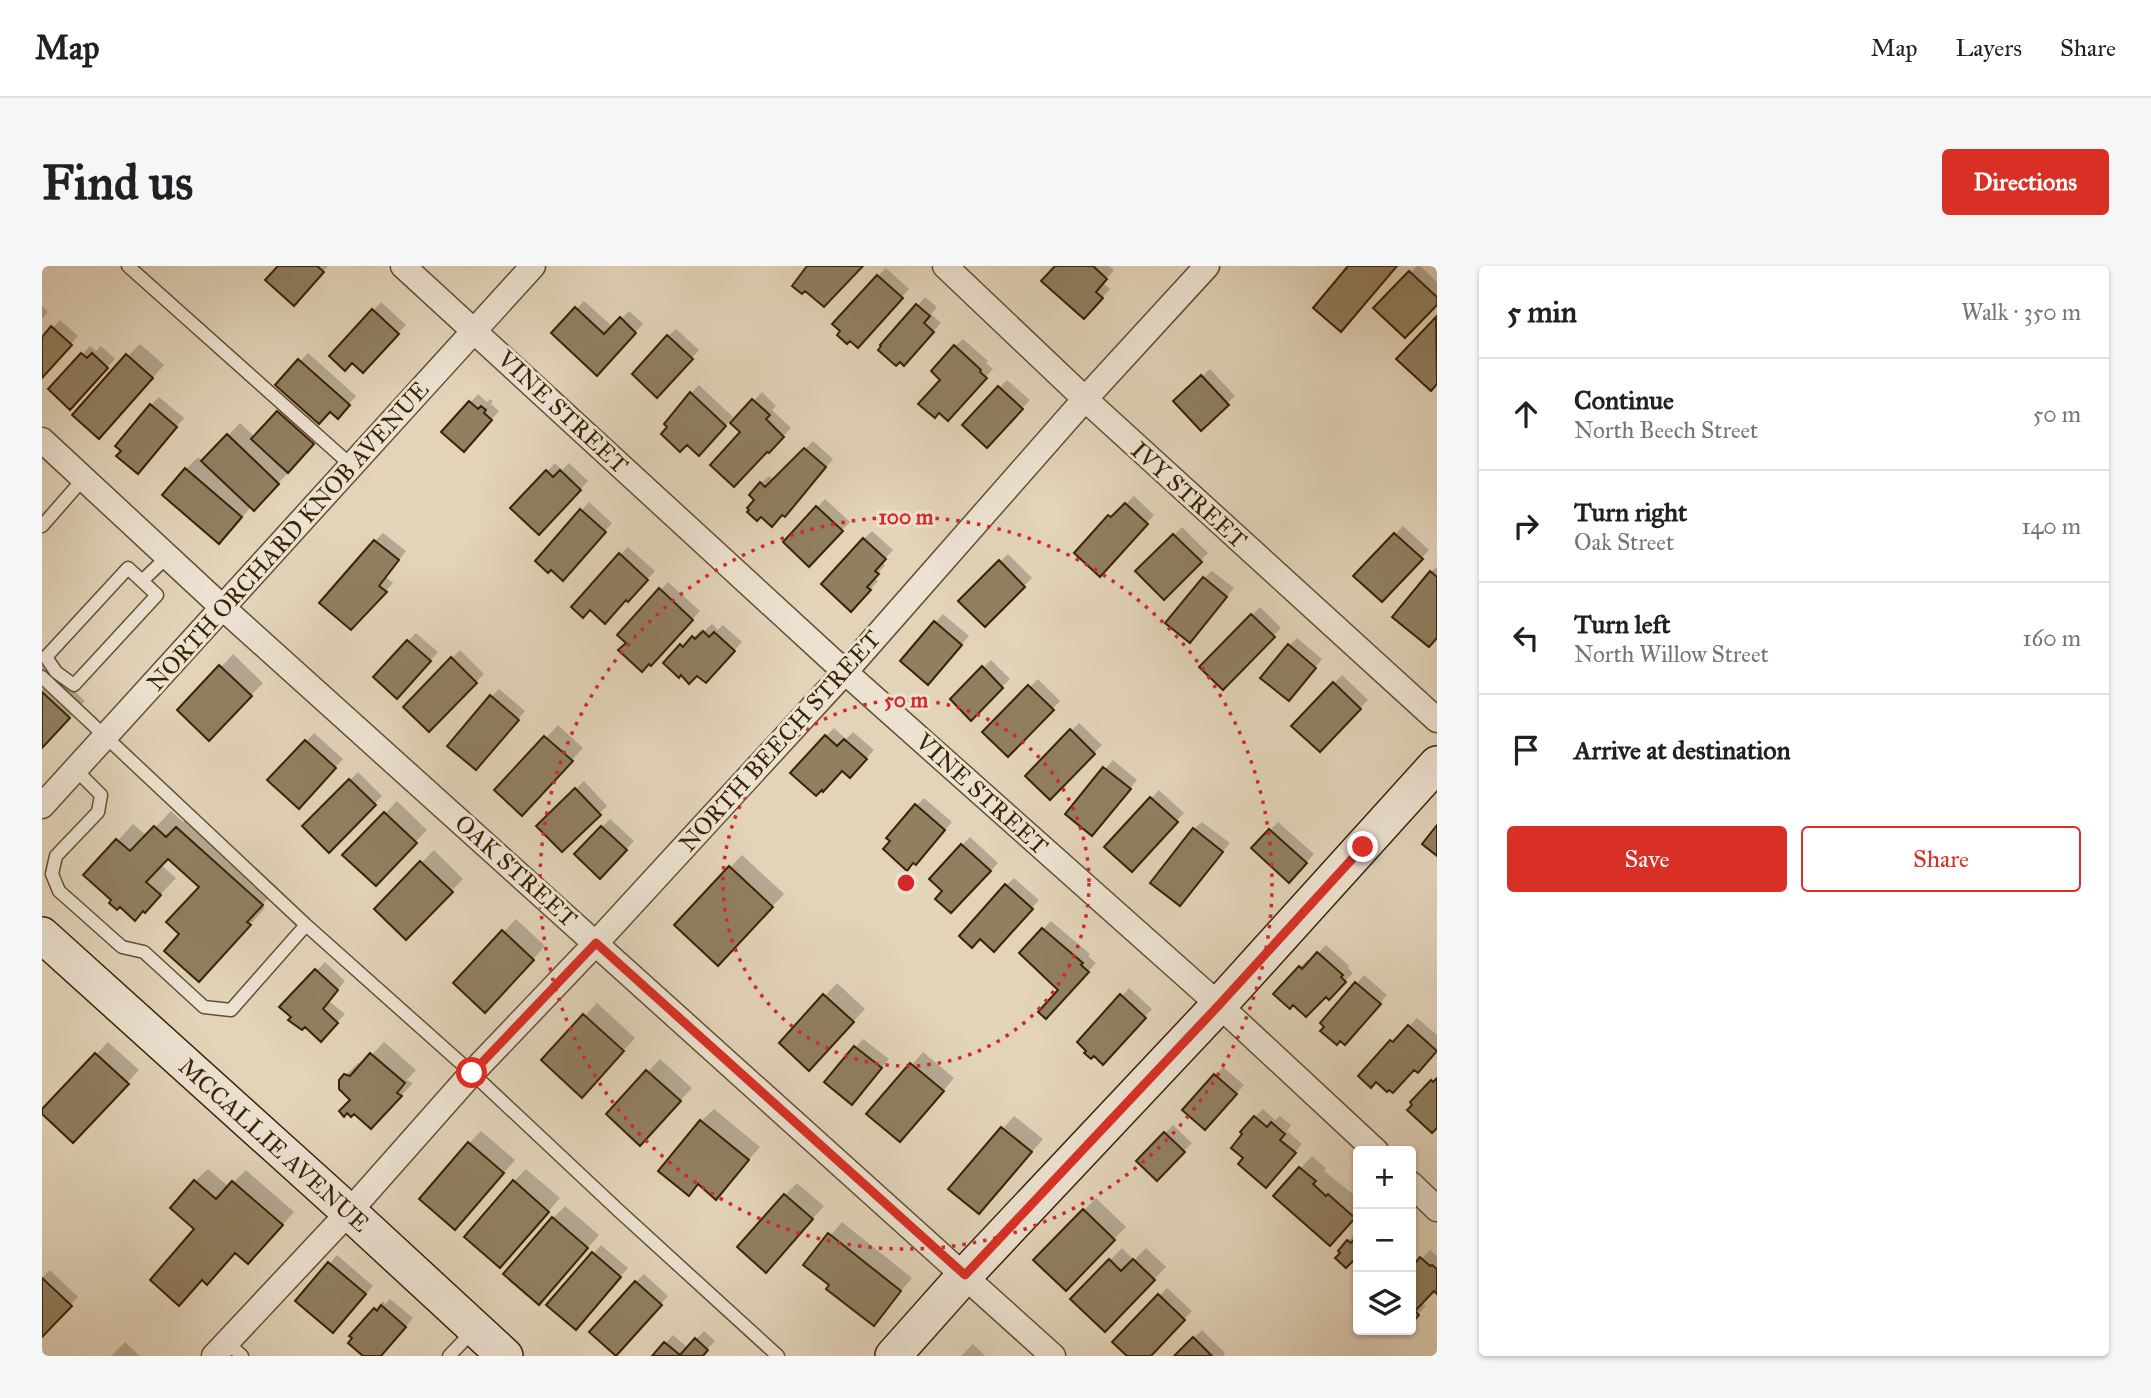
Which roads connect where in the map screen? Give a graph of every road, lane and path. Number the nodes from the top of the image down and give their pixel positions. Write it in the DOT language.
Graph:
graph roads {
  1 [pos="128,266"];
  2 [pos="403,266"];
  3 [pos="533,266"];
  4 [pos="945,266"];
  5 [pos="1206,266"];
  6 [pos="474,331"];
  7 [pos="1085,400"];
  8 [pos="42,440"];
  9 [pos="352,466"];
  10 [pos="84,478"];
  11 [pos="42,526"];
  12 [pos="168,556"];
  13 [pos="142,581"];
  14 [pos="223,608"];
  15 [pos="56,671"];
  16 [pos="845,671"];
  17 [pos="44,679"];
  18 [pos="1437,720"];
  19 [pos="105,737"];
  20 [pos="1437,764"];
  21 [pos="76,770"];
  22 [pos="42,806"];
  23 [pos="306,925"];
  24 [pos="42,935"];
  25 [pos="596,943"];
  26 [pos="1219,1005"];
  27 [pos="472,1073"];
  28 [pos="1371,1146"];
  29 [pos="1416,1189"];
  30 [pos="1437,1209"];
  31 [pos="349,1212"];
  32 [pos="965,1275"];
  33 [pos="475,1328"];
  34 [pos="228,1351"];
  35 [pos="449,1356"];
  36 [pos="505,1356"];
  37 [pos="778,1356"];
  38 [pos="893,1356"];
  39 [pos="1053,1356"];
  1 -- 9 [label="lane"];
  2 -- 6 [label="street, VINE STREET"];
  3 -- 6 [label="street, NORTH ORCHARD KNOB AVENUE"];
  4 -- 7 [label="street, IVY STREET"];
  5 -- 7 [label="street, NORTH BEECH STREET"];
  6 -- 9 [label="street, NORTH ORCHARD KNOB AVENUE"];
  6 -- 16 [label="street, VINE STREET"];
  7 -- 16 [label="street, NORTH BEECH STREET"];
  7 -- 18 [label="street, IVY STREET"];
  8 -- 10 [label="street, OAK STREET"];
  9 -- 14 [label="street, NORTH ORCHARD KNOB AVENUE"];
  10 -- 11 [label="lane"];
  10 -- 12 [label="street, OAK STREET"];
  12 -- 13 [label="lane"];
  12 -- 14 [label="street, OAK STREET"];
  13 -- 15 [label="lane"];
  13 -- 15 [label="lane"];
  14 -- 19 [label="street, NORTH ORCHARD KNOB AVENUE"];
  14 -- 25 [label="street, OAK STREET"];
  15 -- 17 [label="lane"];
  16 -- 25 [label="street, NORTH BEECH STREET"];
  16 -- 26 [label="street, VINE STREET"];
  17 -- 19 [label="lane"];
  19 -- 21 [label="street, NORTH ORCHARD KNOB AVENUE"];
  19 -- 23 [label="lane"];
  20 -- 26 [label="main road"];
  21 -- 22 [label="street, NORTH ORCHARD KNOB AVENUE"];
  21 -- 23 [label="lane"];
  23 -- 27 [label="lane"];
  24 -- 31 [label="main road, MCCALLIE AVENUE"];
  25 -- 27 [label="street, NORTH BEECH STREET"];
  25 -- 32 [label="street, OAK STREET"];
  26 -- 28 [label="street, VINE STREET"];
  26 -- 32 [label="main road"];
  27 -- 31 [label="street, NORTH BEECH STREET"];
  27 -- 37 [label="lane"];
  29 -- 30 [label="street"];
  31 -- 33 [label="main road, MCCALLIE AVENUE"];
  31 -- 34 [label="street, NORTH BEECH STREET"];
  32 -- 38 [label="main road"];
  32 -- 39 [label="street, OAK STREET"];
  33 -- 35 [label="lane"];
  33 -- 36 [label="main road, MCCALLIE AVENUE"];
}
